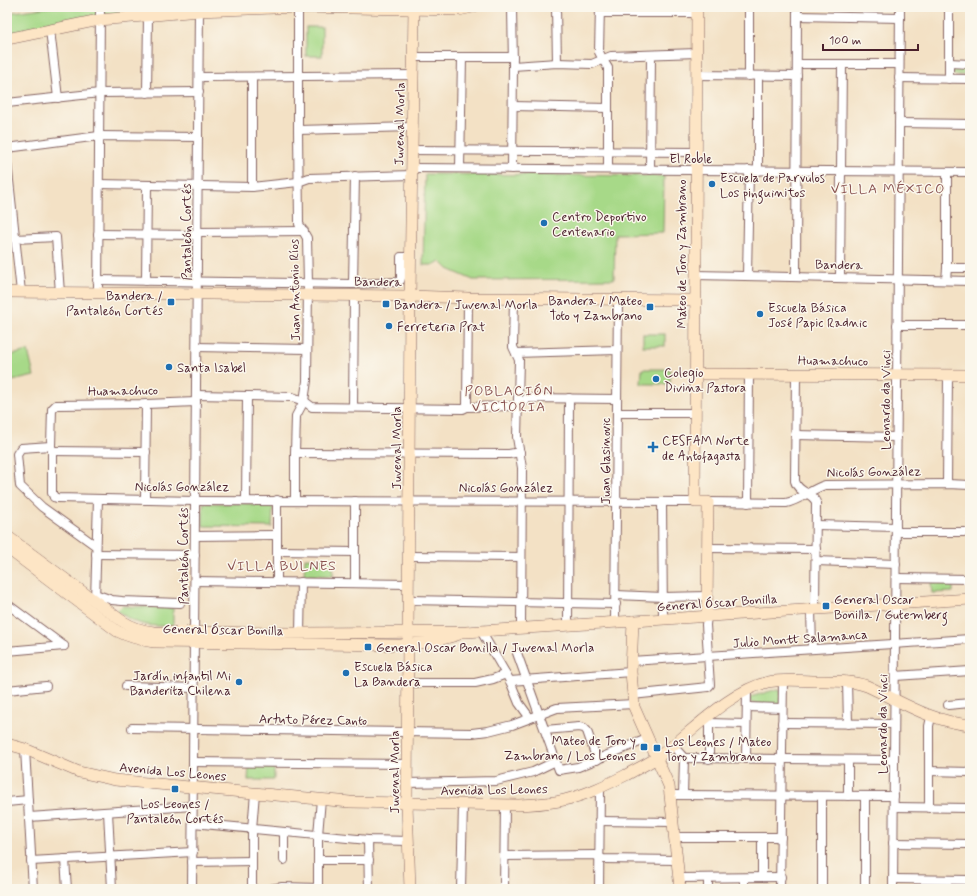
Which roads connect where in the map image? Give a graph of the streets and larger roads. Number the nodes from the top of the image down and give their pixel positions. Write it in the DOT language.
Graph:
graph roads {
  1 [pos="100,7"];
  2 [pos="298,7"];
  3 [pos="472,7"];
  4 [pos="512,7"];
  5 [pos="556,7"];
  6 [pos="749,7"];
  7 [pos="797,7"];
  8 [pos="900,7"];
  9 [pos="949,7"];
  10 [pos="414,8"];
  11 [pos="199,9"];
  12 [pos="600,10"];
  13 [pos="697,10"];
  14 [pos="148,16"];
  15 [pos="797,16"];
  16 [pos="900,18"];
  17 [pos="99,20"];
  18 [pos="50,30"];
  19 [pos="7,39"];
  20 [pos="697,53"];
  21 [pos="651,55"];
  22 [pos="413,57"];
  23 [pos="462,58"];
  24 [pos="603,60"];
  25 [pos="513,61"];
  26 [pos="557,63"];
  27 [pos="949,63"];
  28 [pos="796,64"];
  29 [pos="842,64"];
  30 [pos="899,64"];
  31 [pos="970,64"];
  32 [pos="413,75"];
  33 [pos="696,75"];
  34 [pos="298,76"];
  35 [pos="749,76"];
  36 [pos="758,76"];
  37 [pos="797,76"];
  38 [pos="199,77"];
  39 [pos="252,77"];
  40 [pos="899,78"];
  41 [pos="949,79"];
  42 [pos="970,79"];
  43 [pos="199,92"];
  44 [pos="100,93"];
  45 [pos="147,93"];
  46 [pos="58,98"];
  47 [pos="7,103"];
  48 [pos="512,106"];
  49 [pos="608,108"];
  50 [pos="899,123"];
  51 [pos="970,124"];
  52 [pos="412,127"];
  53 [pos="298,130"];
  54 [pos="99,136"];
  55 [pos="198,137"];
  56 [pos="7,148"];
  57 [pos="412,150"];
  58 [pos="460,150"];
  59 [pos="512,150"];
  60 [pos="608,151"];
  61 [pos="649,152"];
  62 [pos="696,152"];
  63 [pos="7,162"];
  64 [pos="460,168"];
  65 [pos="512,169"];
  66 [pos="608,169"];
  67 [pos="650,170"];
  68 [pos="696,170"];
  69 [pos="749,170"];
  70 [pos="758,170"];
  71 [pos="412,171"];
  72 [pos="796,171"];
  73 [pos="842,171"];
  74 [pos="899,172"];
  75 [pos="947,172"];
  76 [pos="970,172"];
  77 [pos="355,176"];
  78 [pos="298,182"];
  79 [pos="99,184"];
  80 [pos="147,184"];
  81 [pos="8,185"];
  82 [pos="198,185"];
  83 [pos="252,186"];
  84 [pos="10,218"];
  85 [pos="304,231"];
  86 [pos="198,233"];
  87 [pos="98,234"];
  88 [pos="146,234"];
  89 [pos="15,239"];
  90 [pos="411,257"];
  91 [pos="947,268"];
  92 [pos="970,268"];
  93 [pos="695,275"];
  94 [pos="747,276"];
  95 [pos="796,277"];
  96 [pos="840,278"];
  97 [pos="897,279"];
  98 [pos="97,280"];
  99 [pos="946,280"];
  100 [pos="146,281"];
  101 [pos="970,281"];
  102 [pos="197,282"];
  103 [pos="308,283"];
  104 [pos="353,284"];
  105 [pos="7,292"];
  106 [pos="21,292"];
  107 [pos="60,293"];
  108 [pos="98,293"];
  109 [pos="197,294"];
  110 [pos="308,295"];
  111 [pos="354,295"];
  112 [pos="410,296"];
  113 [pos="468,298"];
  114 [pos="514,298"];
  115 [pos="618,299"];
  116 [pos="695,300"];
  117 [pos="897,325"];
  118 [pos="970,325"];
  119 [pos="197,347"];
  120 [pos="307,349"];
  121 [pos="617,350"];
  122 [pos="516,353"];
  123 [pos="695,374"];
  124 [pos="749,374"];
  125 [pos="796,374"];
  126 [pos="897,375"];
  127 [pos="948,375"];
  128 [pos="970,375"];
  129 [pos="247,396"];
  130 [pos="196,398"];
  131 [pos="569,398"];
  132 [pos="617,399"];
  133 [pos="304,401"];
  134 [pos="146,404"];
  135 [pos="518,406"];
  136 [pos="353,407"];
  137 [pos="467,407"];
  138 [pos="410,408"];
  139 [pos="617,413"];
  140 [pos="695,413"];
  141 [pos="795,436"];
  142 [pos="897,437"];
  143 [pos="52,448"];
  144 [pos="146,452"];
  145 [pos="520,452"];
  146 [pos="295,454"];
  147 [pos="410,454"];
  148 [pos="947,484"];
  149 [pos="896,485"];
  150 [pos="970,485"];
  151 [pos="807,494"];
  152 [pos="54,497"];
  153 [pos="98,499"];
  154 [pos="145,500"];
  155 [pos="246,500"];
  156 [pos="277,500"];
  157 [pos="295,500"];
  158 [pos="195,501"];
  159 [pos="355,501"];
  160 [pos="410,501"];
  161 [pos="522,501"];
  162 [pos="569,502"];
  163 [pos="616,502"];
  164 [pos="662,502"];
  165 [pos="695,502"];
  166 [pos="708,502"];
  167 [pos="748,503"];
  168 [pos="42,507"];
  169 [pos="816,525"];
  170 [pos="896,529"];
  171 [pos="970,532"];
  172 [pos="277,535"];
  173 [pos="7,536"];
  174 [pos="195,536"];
  175 [pos="7,548"];
  176 [pos="708,548"];
  177 [pos="816,549"];
  178 [pos="96,550"];
  179 [pos="278,551"];
  180 [pos="355,552"];
  181 [pos="195,555"];
  182 [pos="410,556"];
  183 [pos="521,557"];
  184 [pos="816,562"];
  185 [pos="896,564"];
  186 [pos="896,578"];
  187 [pos="970,579"];
  188 [pos="195,581"];
  189 [pos="278,582"];
  190 [pos="301,582"];
  191 [pos="355,583"];
  192 [pos="409,584"];
  193 [pos="616,594"];
  194 [pos="707,596"];
  195 [pos="95,597"];
  196 [pos="663,597"];
  197 [pos="970,599"];
  198 [pos="409,600"];
  199 [pos="521,602"];
  200 [pos="79,603"];
  201 [pos="180,603"];
  202 [pos="568,603"];
  203 [pos="7,604"];
  204 [pos="616,604"];
  205 [pos="895,604"];
  206 [pos="813,609"];
  207 [pos="707,616"];
  208 [pos="97,617"];
  209 [pos="663,619"];
  210 [pos="633,621"];
  211 [pos="615,622"];
  212 [pos="568,625"];
  213 [pos="521,628"];
  214 [pos="481,631"];
  215 [pos="409,632"];
  216 [pos="466,632"];
  217 [pos="300,634"];
  218 [pos="194,637"];
  219 [pos="970,639"];
  220 [pos="409,644"];
  221 [pos="895,644"];
  222 [pos="812,649"];
  223 [pos="7,651"];
  224 [pos="517,653"];
  225 [pos="708,656"];
  226 [pos="631,666"];
  227 [pos="970,671"];
  228 [pos="895,676"];
  229 [pos="508,677"];
  230 [pos="526,679"];
  231 [pos="783,680"];
  232 [pos="847,681"];
  233 [pos="409,683"];
  234 [pos="46,686"];
  235 [pos="126,686"];
  236 [pos="194,688"];
  237 [pos="7,690"];
  238 [pos="747,690"];
  239 [pos="894,698"];
  240 [pos="633,699"];
  241 [pos="970,703"];
  242 [pos="948,705"];
  243 [pos="747,707"];
  244 [pos="782,708"];
  245 [pos="539,715"];
  246 [pos="931,717"];
  247 [pos="530,718"];
  248 [pos="708,721"];
  249 [pos="782,723"];
  250 [pos="746,724"];
  251 [pos="848,724"];
  252 [pos="894,724"];
  253 [pos="970,724"];
  254 [pos="132,728"];
  255 [pos="194,729"];
  256 [pos="545,730"];
  257 [pos="408,732"];
  258 [pos="648,740"];
  259 [pos="7,744"];
  260 [pos="673,746"];
  261 [pos="25,749"];
  262 [pos="657,758"];
  263 [pos="684,758"];
  264 [pos="709,759"];
  265 [pos="746,759"];
  266 [pos="782,759"];
  267 [pos="597,760"];
  268 [pos="848,760"];
  269 [pos="894,760"];
  270 [pos="556,761"];
  271 [pos="193,762"];
  272 [pos="408,764"];
  273 [pos="929,772"];
  274 [pos="970,772"];
  275 [pos="408,783"];
  276 [pos="193,786"];
  277 [pos="600,788"];
  278 [pos="255,792"];
  279 [pos="671,795"];
  280 [pos="683,796"];
  281 [pos="781,796"];
  282 [pos="822,796"];
  283 [pos="848,796"];
  284 [pos="865,796"];
  285 [pos="894,796"];
  286 [pos="321,799"];
  287 [pos="28,800"];
  288 [pos="7,802"];
  289 [pos="407,804"];
  290 [pos="463,805"];
  291 [pos="505,805"];
  292 [pos="193,806"];
  293 [pos="894,808"];
  294 [pos="929,808"];
  295 [pos="970,808"];
  296 [pos="108,812"];
  297 [pos="29,817"];
  298 [pos="599,821"];
  299 [pos="673,822"];
  300 [pos="193,823"];
  301 [pos="252,829"];
  302 [pos="284,832"];
  303 [pos="318,835"];
  304 [pos="675,837"];
  305 [pos="762,837"];
  306 [pos="781,837"];
  307 [pos="368,840"];
  308 [pos="409,841"];
  309 [pos="893,843"];
  310 [pos="970,844"];
  311 [pos="192,852"];
  312 [pos="110,856"];
  313 [pos="504,856"];
  314 [pos="599,857"];
  315 [pos="66,859"];
  316 [pos="284,860"];
  317 [pos="318,860"];
  318 [pos="368,860"];
  319 [pos="677,860"];
  320 [pos="31,861"];
  321 [pos="252,861"];
  322 [pos="192,862"];
  323 [pos="762,877"];
  324 [pos="781,877"];
  325 [pos="708,878"];
  326 [pos="744,878"];
  327 [pos="893,879"];
  328 [pos="929,880"];
  329 [pos="970,880"];
  330 [pos="680,883"];
  331 [pos="318,888"];
  332 [pos="33,889"];
  333 [pos="67,889"];
  334 [pos="112,889"];
  335 [pos="192,889"];
  336 [pos="252,889"];
  337 [pos="273,889"];
  338 [pos="369,889"];
  339 [pos="410,889"];
  340 [pos="461,889"];
  341 [pos="504,889"];
  342 [pos="599,889"];
  343 [pos="708,889"];
  344 [pos="744,889"];
  345 [pos="780,889"];
  346 [pos="822,889"];
  347 [pos="865,889"];
  348 [pos="893,889"];
  349 [pos="929,889"];
  1 -- 17 [label="street"];
  2 -- 10 [label="street"];
  2 -- 11 [label="street"];
  2 -- 34 [label="street, Juan Antonio Ríos"];
  3 -- 10 [label="street"];
  4 -- 25 [label="street"];
  5 -- 26 [label="street"];
  6 -- 35 [label="street"];
  7 -- 15 [label="street"];
  8 -- 16 [label="street, Leonardo da Vinci"];
  9 -- 27 [label="street"];
  10 -- 22 [label="street, Juvenal Morla"];
  11 -- 14 [label="street"];
  11 -- 38 [label="street, Pantaleón Cortés"];
  12 -- 13 [label="street"];
  12 -- 24 [label="street"];
  13 -- 20 [label="street, Mateo de Toro y Zambrano"];
  14 -- 17 [label="street"];
  14 -- 45 [label="street"];
  15 -- 16 [label="street"];
  15 -- 28 [label="street"];
  16 -- 30 [label="street, Leonardo da Vinci"];
  17 -- 18 [label="street"];
  17 -- 44 [label="street"];
  18 -- 19 [label="street"];
  18 -- 46 [label="street"];
  20 -- 21 [label="street"];
  20 -- 33 [label="street, Mateo de Toro y Zambrano"];
  21 -- 24 [label="street"];
  21 -- 61 [label="street"];
  22 -- 23 [label="street"];
  22 -- 32 [label="street, Juvenal Morla"];
  23 -- 25 [label="street"];
  23 -- 58 [label="street"];
  24 -- 26 [label="street"];
  24 -- 49 [label="street"];
  25 -- 26 [label="street"];
  25 -- 48 [label="street"];
  27 -- 31 [label="street"];
  27 -- 41 [label="street"];
  28 -- 29 [label="street"];
  28 -- 37 [label="street"];
  29 -- 30 [label="street"];
  29 -- 73 [label="street"];
  30 -- 40 [label="street, Leonardo da Vinci"];
  32 -- 34 [label="street"];
  32 -- 52 [label="street, Juvenal Morla"];
  33 -- 35 [label="street"];
  33 -- 62 [label="street, Mateo de Toro y Zambrano"];
  34 -- 39 [label="street"];
  34 -- 53 [label="street, Juan Antonio Ríos"];
  35 -- 36 [label="street"];
  36 -- 37 [label="street"];
  36 -- 70 [label="street"];
  37 -- 72 [label="street"];
  38 -- 39 [label="street"];
  38 -- 43 [label="street, Pantaleón Cortés"];
  39 -- 83 [label="street"];
  40 -- 41 [label="street"];
  40 -- 50 [label="street, Leonardo da Vinci"];
  41 -- 42 [label="street"];
  43 -- 45 [label="street"];
  43 -- 55 [label="street, Pantaleón Cortés"];
  44 -- 45 [label="street"];
  44 -- 46 [label="street"];
  44 -- 54 [label="street"];
  46 -- 47 [label="street"];
  48 -- 49 [label="street"];
  48 -- 59 [label="street"];
  49 -- 60 [label="street"];
  50 -- 51 [label="street"];
  50 -- 74 [label="street, Leonardo da Vinci"];
  52 -- 53 [label="street"];
  52 -- 57 [label="street, Juvenal Morla"];
  53 -- 78 [label="street, Juan Antonio Ríos"];
  54 -- 55 [label="street"];
  54 -- 56 [label="street"];
  54 -- 79 [label="street"];
  55 -- 82 [label="street, Pantaleón Cortés"];
  57 -- 58 [label="street, El Roble"];
  57 -- 71 [label="street, Juvenal Morla"];
  58 -- 59 [label="street, El Roble"];
  58 -- 64 [label="street"];
  59 -- 60 [label="street, El Roble"];
  59 -- 65 [label="street"];
  60 -- 61 [label="street, El Roble"];
  60 -- 66 [label="street"];
  61 -- 62 [label="street, El Roble"];
  61 -- 67 [label="street"];
  62 -- 68 [label="street, Mateo de Toro y Zambrano"];
  63 -- 81 [label="street"];
  64 -- 65 [label="street, El Roble"];
  64 -- 71 [label="street, El Roble"];
  65 -- 66 [label="street, El Roble"];
  66 -- 67 [label="street, El Roble"];
  67 -- 68 [label="street, El Roble"];
  68 -- 69 [label="street, El Roble"];
  68 -- 93 [label="street, Mateo de Toro y Zambrano"];
  69 -- 70 [label="street, El Roble"];
  69 -- 94 [label="street"];
  70 -- 72 [label="street, El Roble"];
  71 -- 77 [label="street, El Roble"];
  71 -- 90 [label="street, Juvenal Morla"];
  72 -- 73 [label="street, El Roble"];
  72 -- 95 [label="street"];
  73 -- 74 [label="street, El Roble"];
  73 -- 96 [label="street"];
  74 -- 75 [label="street, El Roble"];
  74 -- 97 [label="street, Leonardo da Vinci"];
  75 -- 76 [label="street, El Roble"];
  75 -- 91 [label="street"];
  77 -- 78 [label="street, El Roble"];
  77 -- 104 [label="street"];
  78 -- 83 [label="street, El Roble"];
  78 -- 85 [label="street, Juan Antonio Ríos"];
  79 -- 80 [label="street, El Roble"];
  79 -- 87 [label="street"];
  80 -- 82 [label="street, El Roble"];
  80 -- 88 [label="street"];
  81 -- 84 [label="street"];
  82 -- 83 [label="street, El Roble"];
  82 -- 86 [label="street, Pantaleón Cortés"];
  84 -- 89 [label="street"];
  85 -- 86 [label="street"];
  85 -- 103 [label="street, Juan Antonio Ríos"];
  86 -- 88 [label="street"];
  86 -- 102 [label="street, Pantaleón Cortés"];
  87 -- 88 [label="street"];
  87 -- 98 [label="street"];
  88 -- 100 [label="street"];
  89 -- 106 [label="street"];
  89 -- 107 [label="street"];
  90 -- 104 [label="street, Bandera"];
  90 -- 112 [label="street, Juvenal Morla"];
  91 -- 92 [label="street"];
  91 -- 99 [label="street"];
  93 -- 94 [label="street, Bandera"];
  93 -- 116 [label="street, Mateo de Toro y Zambrano"];
  94 -- 95 [label="street, Bandera"];
  95 -- 96 [label="street, Bandera"];
  96 -- 97 [label="street, Bandera"];
  97 -- 99 [label="street, Bandera"];
  97 -- 117 [label="street, Leonardo da Vinci"];
  98 -- 100 [label="street, Bandera"];
  98 -- 108 [label="street"];
  99 -- 101 [label="street, Bandera"];
  100 -- 102 [label="street, Bandera"];
  102 -- 103 [label="street, Bandera"];
  102 -- 109 [label="street, Pantaleón Cortés"];
  103 -- 104 [label="street, Bandera"];
  103 -- 110 [label="street, Juan Antonio Ríos"];
  105 -- 106 [label="street, Bandera"];
  106 -- 107 [label="street, Bandera"];
  107 -- 108 [label="street, Bandera"];
  108 -- 109 [label="street, Bandera"];
  109 -- 110 [label="street, Bandera"];
  109 -- 119 [label="street, Pantaleón Cortés"];
  110 -- 111 [label="street, Bandera"];
  110 -- 120 [label="street, Juan Antonio Ríos"];
  111 -- 112 [label="street, Bandera"];
  111 -- 136 [label="street"];
  112 -- 113 [label="street, Bandera"];
  112 -- 138 [label="street, Juvenal Morla"];
  113 -- 114 [label="street, Bandera"];
  113 -- 137 [label="street"];
  114 -- 115 [label="street, Bandera"];
  114 -- 122 [label="street"];
  115 -- 116 [label="street, Bandera"];
  115 -- 121 [label="street, Juan Glasinovic"];
  116 -- 123 [label="street, Mateo de Toro y Zambrano"];
  117 -- 118 [label="street"];
  117 -- 126 [label="street, Leonardo da Vinci"];
  119 -- 120 [label="street"];
  119 -- 130 [label="street, Pantaleón Cortés"];
  120 -- 133 [label="street, Juan Antonio Ríos"];
  121 -- 122 [label="street"];
  121 -- 132 [label="street, Juan Glasinovic"];
  122 -- 135 [label="street"];
  123 -- 124 [label="street, Huamachuco"];
  123 -- 140 [label="street, Mateo de Toro y Zambrano"];
  124 -- 125 [label="street, Huamachuco"];
  124 -- 167 [label="street"];
  125 -- 126 [label="street, Huamachuco"];
  125 -- 141 [label="street"];
  126 -- 127 [label="street, Huamachuco"];
  126 -- 142 [label="street, Leonardo da Vinci"];
  127 -- 128 [label="street, Huamachuco"];
  127 -- 148 [label="street"];
  129 -- 130 [label="street, Huamachuco"];
  129 -- 133 [label="street, Huamachuco"];
  129 -- 155 [label="street"];
  130 -- 134 [label="street, Huamachuco"];
  130 -- 158 [label="street, Pantaleón Cortés"];
  131 -- 132 [label="street, Huamachuco"];
  131 -- 135 [label="street, Huamachuco"];
  131 -- 162 [label="street"];
  132 -- 139 [label="street, Juan Glasinovic"];
  133 -- 136 [label="street, Huamachuco"];
  133 -- 146 [label="street, Juan Antonio Ríos"];
  134 -- 143 [label="street, Huamachuco"];
  134 -- 144 [label="street"];
  135 -- 137 [label="street, Huamachuco"];
  135 -- 145 [label="street"];
  136 -- 138 [label="street, Huamachuco"];
  137 -- 138 [label="street, Huamachuco"];
  138 -- 147 [label="street, Juvenal Morla"];
  139 -- 140 [label="street"];
  139 -- 163 [label="street, Juan Glasinovic"];
  140 -- 165 [label="street, Mateo de Toro y Zambrano"];
  141 -- 142 [label="street"];
  141 -- 151 [label="street"];
  142 -- 149 [label="street, Leonardo da Vinci"];
  143 -- 144 [label="street"];
  143 -- 152 [label="street"];
  143 -- 168 [label="street"];
  144 -- 154 [label="street"];
  145 -- 147 [label="street"];
  145 -- 161 [label="street"];
  146 -- 147 [label="street"];
  146 -- 157 [label="street, Juan Antonio Ríos"];
  147 -- 160 [label="street, Juvenal Morla"];
  148 -- 149 [label="street, Nicolás González"];
  148 -- 150 [label="street, Nicolás González"];
  149 -- 151 [label="street, Nicolás González"];
  149 -- 170 [label="street, Leonardo da Vinci"];
  151 -- 167 [label="street, Nicolás González"];
  151 -- 169 [label="street"];
  152 -- 153 [label="street, Nicolás González"];
  152 -- 168 [label="street"];
  153 -- 154 [label="street, Nicolás González"];
  153 -- 178 [label="street"];
  154 -- 158 [label="street, Nicolás González"];
  155 -- 156 [label="street, Nicolás González"];
  155 -- 158 [label="street, Nicolás González"];
  156 -- 157 [label="street, Nicolás González"];
  156 -- 172 [label="street"];
  157 -- 159 [label="street, Nicolás González"];
  158 -- 174 [label="street, Pantaleón Cortés"];
  159 -- 160 [label="street, Nicolás González"];
  159 -- 180 [label="street"];
  160 -- 161 [label="street, Nicolás González"];
  160 -- 182 [label="street, Juvenal Morla"];
  161 -- 162 [label="street, Nicolás González"];
  161 -- 183 [label="street"];
  162 -- 163 [label="street, Nicolás González"];
  162 -- 202 [label="street"];
  163 -- 164 [label="street, Nicolás González"];
  163 -- 193 [label="street, Juan Glasinovic"];
  164 -- 165 [label="street, Nicolás González"];
  164 -- 196 [label="street"];
  165 -- 166 [label="street, Nicolás González"];
  166 -- 167 [label="street, Nicolás González"];
  166 -- 176 [label="street"];
  168 -- 178 [label="street"];
  169 -- 170 [label="street"];
  169 -- 177 [label="street"];
  170 -- 171 [label="street"];
  170 -- 185 [label="street, Leonardo da Vinci"];
  172 -- 174 [label="street"];
  172 -- 179 [label="street"];
  173 -- 195 [label="street, General Óscar Bonilla"];
  174 -- 181 [label="street, Pantaleón Cortés"];
  175 -- 200 [label="street, General Óscar Bonilla"];
  176 -- 177 [label="street"];
  176 -- 194 [label="street"];
  177 -- 184 [label="street"];
  178 -- 181 [label="street"];
  178 -- 195 [label="street"];
  179 -- 180 [label="street"];
  179 -- 189 [label="street"];
  180 -- 191 [label="street"];
  181 -- 188 [label="street, Pantaleón Cortés"];
  182 -- 183 [label="street"];
  182 -- 192 [label="street, Juvenal Morla"];
  183 -- 199 [label="street"];
  184 -- 185 [label="street"];
  184 -- 206 [label="street"];
  185 -- 186 [label="street, Leonardo da Vinci"];
  186 -- 187 [label="street"];
  186 -- 205 [label="street, Leonardo da Vinci"];
  188 -- 189 [label="street"];
  188 -- 218 [label="street, Pantaleón Cortés"];
  189 -- 190 [label="street"];
  190 -- 191 [label="street"];
  190 -- 217 [label="street"];
  191 -- 192 [label="street"];
  192 -- 198 [label="street, Juvenal Morla"];
  193 -- 196 [label="street, General Óscar Bonilla"];
  193 -- 204 [label="street, Juan Glasinovic"];
  194 -- 196 [label="street, General Óscar Bonilla"];
  194 -- 207 [label="street"];
  195 -- 200 [label="street"];
  195 -- 201 [label="street, General Óscar Bonilla"];
  195 -- 208 [label="street"];
  195 -- 218 [label="street, General Óscar Bonilla"];
  196 -- 209 [label="street"];
  197 -- 205 [label="street, General Óscar Bonilla"];
  198 -- 199 [label="street"];
  198 -- 215 [label="street, Juvenal Morla"];
  199 -- 202 [label="street"];
  199 -- 213 [label="street"];
  200 -- 208 [label="street, General Óscar Bonilla"];
  202 -- 204 [label="street"];
  202 -- 212 [label="street"];
  203 -- 223 [label="street"];
  204 -- 211 [label="street, Juan Glasinovic"];
  205 -- 206 [label="street, General Óscar Bonilla"];
  205 -- 221 [label="street, Leonardo da Vinci"];
  206 -- 207 [label="street, General Óscar Bonilla"];
  206 -- 222 [label="street"];
  207 -- 209 [label="street, General Óscar Bonilla"];
  207 -- 225 [label="street"];
  208 -- 218 [label="street, General Óscar Bonilla"];
  209 -- 210 [label="street, General Óscar Bonilla"];
  210 -- 211 [label="street, General Óscar Bonilla"];
  210 -- 226 [label="street"];
  211 -- 212 [label="street, General Óscar Bonilla"];
  212 -- 213 [label="street, General Óscar Bonilla"];
  213 -- 214 [label="street, General Óscar Bonilla"];
  214 -- 216 [label="street, General Óscar Bonilla"];
  214 -- 229 [label="street"];
  215 -- 216 [label="street, General Óscar Bonilla"];
  215 -- 217 [label="street, General Óscar Bonilla"];
  215 -- 220 [label="street, Juvenal Morla"];
  216 -- 220 [label="street, General Óscar Bonilla"];
  217 -- 218 [label="street, General Óscar Bonilla"];
  218 -- 220 [label="street, General Óscar Bonilla"];
  218 -- 236 [label="street, Pantaleón Cortés"];
  219 -- 221 [label="street, Julio Montt Salamanca"];
  220 -- 233 [label="street, Juvenal Morla"];
  221 -- 222 [label="street, Julio Montt Salamanca"];
  221 -- 228 [label="street, Leonardo da Vinci"];
  222 -- 225 [label="street, Julio Montt Salamanca"];
  224 -- 230 [label="street"];
  225 -- 226 [label="street, Julio Montt Salamanca"];
  225 -- 240 [label="street, Artuto Pérez Canto"];
  226 -- 230 [label="street, Julio Montt Salamanca"];
  226 -- 240 [label="street"];
  227 -- 228 [label="street"];
  228 -- 239 [label="street, Leonardo da Vinci"];
  229 -- 230 [label="street, Julio Montt Salamanca"];
  229 -- 233 [label="street, Julio Montt Salamanca"];
  229 -- 247 [label="street"];
  230 -- 245 [label="street"];
  231 -- 232 [label="street, Avenida Los Leones"];
  231 -- 238 [label="street, Avenida Los Leones"];
  231 -- 244 [label="street"];
  232 -- 239 [label="street, Avenida Los Leones"];
  232 -- 251 [label="street"];
  233 -- 257 [label="street, Juvenal Morla"];
  234 -- 237 [label="street"];
  235 -- 236 [label="street"];
  236 -- 255 [label="street, Pantaleón Cortés"];
  238 -- 243 [label="street"];
  238 -- 248 [label="street, Avenida Los Leones"];
  239 -- 246 [label="street, Avenida Los Leones"];
  239 -- 252 [label="street, Leonardo da Vinci"];
  240 -- 245 [label="street, Artuto Pérez Canto"];
  240 -- 258 [label="street"];
  241 -- 242 [label="street"];
  243 -- 244 [label="street"];
  243 -- 250 [label="street"];
  244 -- 249 [label="street"];
  245 -- 247 [label="street, Artuto Pérez Canto"];
  245 -- 256 [label="street"];
  246 -- 253 [label="street, Avenida Los Leones"];
  246 -- 273 [label="street"];
  247 -- 257 [label="street, Artuto Pérez Canto"];
  248 -- 250 [label="street"];
  248 -- 260 [label="street, Avenida Los Leones"];
  248 -- 264 [label="street"];
  249 -- 251 [label="street"];
  249 -- 266 [label="street"];
  250 -- 265 [label="street"];
  251 -- 252 [label="street"];
  252 -- 269 [label="street, Leonardo da Vinci"];
  254 -- 255 [label="street, Artuto Pérez Canto"];
  255 -- 257 [label="street, Artuto Pérez Canto"];
  255 -- 271 [label="street, Pantaleón Cortés"];
  256 -- 267 [label="street"];
  256 -- 270 [label="street"];
  257 -- 272 [label="street, Juvenal Morla"];
  258 -- 262 [label="street"];
  258 -- 267 [label="street"];
  259 -- 261 [label="street, Avenida Los Leones"];
  260 -- 262 [label="street, Avenida Los Leones"];
  260 -- 263 [label="street"];
  261 -- 276 [label="street, Avenida Los Leones"];
  261 -- 287 [label="street"];
  262 -- 277 [label="street, Avenida Los Leones"];
  262 -- 279 [label="street"];
  263 -- 264 [label="street"];
  263 -- 280 [label="street"];
  264 -- 265 [label="street"];
  265 -- 266 [label="street"];
  266 -- 268 [label="street"];
  266 -- 281 [label="street"];
  267 -- 270 [label="street"];
  268 -- 269 [label="street"];
  268 -- 283 [label="street"];
  269 -- 285 [label="street, Leonardo da Vinci"];
  270 -- 275 [label="street"];
  271 -- 272 [label="street"];
  271 -- 276 [label="street, Pantaleón Cortés"];
  272 -- 275 [label="street, Juvenal Morla"];
  273 -- 274 [label="street"];
  273 -- 294 [label="street"];
  275 -- 289 [label="street, Juvenal Morla"];
  276 -- 278 [label="street, Avenida Los Leones"];
  276 -- 292 [label="street, Pantaleón Cortés"];
  277 -- 291 [label="street, Avenida Los Leones"];
  277 -- 298 [label="street"];
  278 -- 286 [label="street, Avenida Los Leones"];
  278 -- 301 [label="street"];
  279 -- 280 [label="street"];
  279 -- 299 [label="street"];
  280 -- 281 [label="street"];
  281 -- 282 [label="street"];
  281 -- 306 [label="street"];
  282 -- 283 [label="street"];
  282 -- 346 [label="street"];
  283 -- 284 [label="street"];
  284 -- 285 [label="street"];
  284 -- 347 [label="street"];
  285 -- 293 [label="street, Leonardo da Vinci"];
  286 -- 289 [label="street, Avenida Los Leones"];
  286 -- 303 [label="street"];
  287 -- 288 [label="street"];
  287 -- 297 [label="street"];
  289 -- 290 [label="street, Avenida Los Leones"];
  289 -- 308 [label="street, Juvenal Morla"];
  290 -- 291 [label="street, Avenida Los Leones"];
  290 -- 340 [label="street"];
  291 -- 313 [label="street"];
  292 -- 296 [label="street"];
  292 -- 300 [label="street, Pantaleón Cortés"];
  293 -- 294 [label="street"];
  293 -- 309 [label="street, Leonardo da Vinci"];
  294 -- 295 [label="street"];
  296 -- 297 [label="street"];
  296 -- 312 [label="street"];
  297 -- 320 [label="street"];
  298 -- 299 [label="street"];
  298 -- 314 [label="street"];
  299 -- 304 [label="street"];
  300 -- 301 [label="street"];
  300 -- 311 [label="street, Pantaleón Cortés"];
  301 -- 302 [label="street"];
  301 -- 321 [label="street"];
  302 -- 303 [label="street"];
  302 -- 316 [label="street"];
  303 -- 307 [label="street"];
  303 -- 317 [label="street"];
  304 -- 305 [label="street"];
  304 -- 319 [label="street"];
  305 -- 306 [label="street"];
  305 -- 323 [label="street"];
  306 -- 324 [label="street"];
  307 -- 308 [label="street"];
  307 -- 318 [label="street"];
  308 -- 339 [label="street, Juvenal Morla"];
  309 -- 310 [label="street"];
  309 -- 327 [label="street, Leonardo da Vinci"];
  311 -- 312 [label="street"];
  311 -- 322 [label="street, Pantaleón Cortés"];
  312 -- 315 [label="street"];
  312 -- 334 [label="street"];
  313 -- 314 [label="street"];
  313 -- 341 [label="street"];
  314 -- 319 [label="street"];
  314 -- 342 [label="street"];
  315 -- 320 [label="street"];
  315 -- 333 [label="street"];
  317 -- 318 [label="street"];
  317 -- 331 [label="street"];
  318 -- 338 [label="street"];
  319 -- 330 [label="street"];
  320 -- 332 [label="street"];
  321 -- 322 [label="street"];
  321 -- 336 [label="street"];
  322 -- 335 [label="street, Pantaleón Cortés"];
  323 -- 324 [label="street"];
  323 -- 326 [label="street"];
  324 -- 345 [label="street"];
  325 -- 326 [label="street"];
  325 -- 330 [label="street"];
  325 -- 343 [label="street"];
  326 -- 344 [label="street"];
  327 -- 328 [label="street"];
  327 -- 348 [label="street, Leonardo da Vinci"];
  328 -- 329 [label="street"];
  328 -- 349 [label="street"];
  331 -- 337 [label="street"];
}
